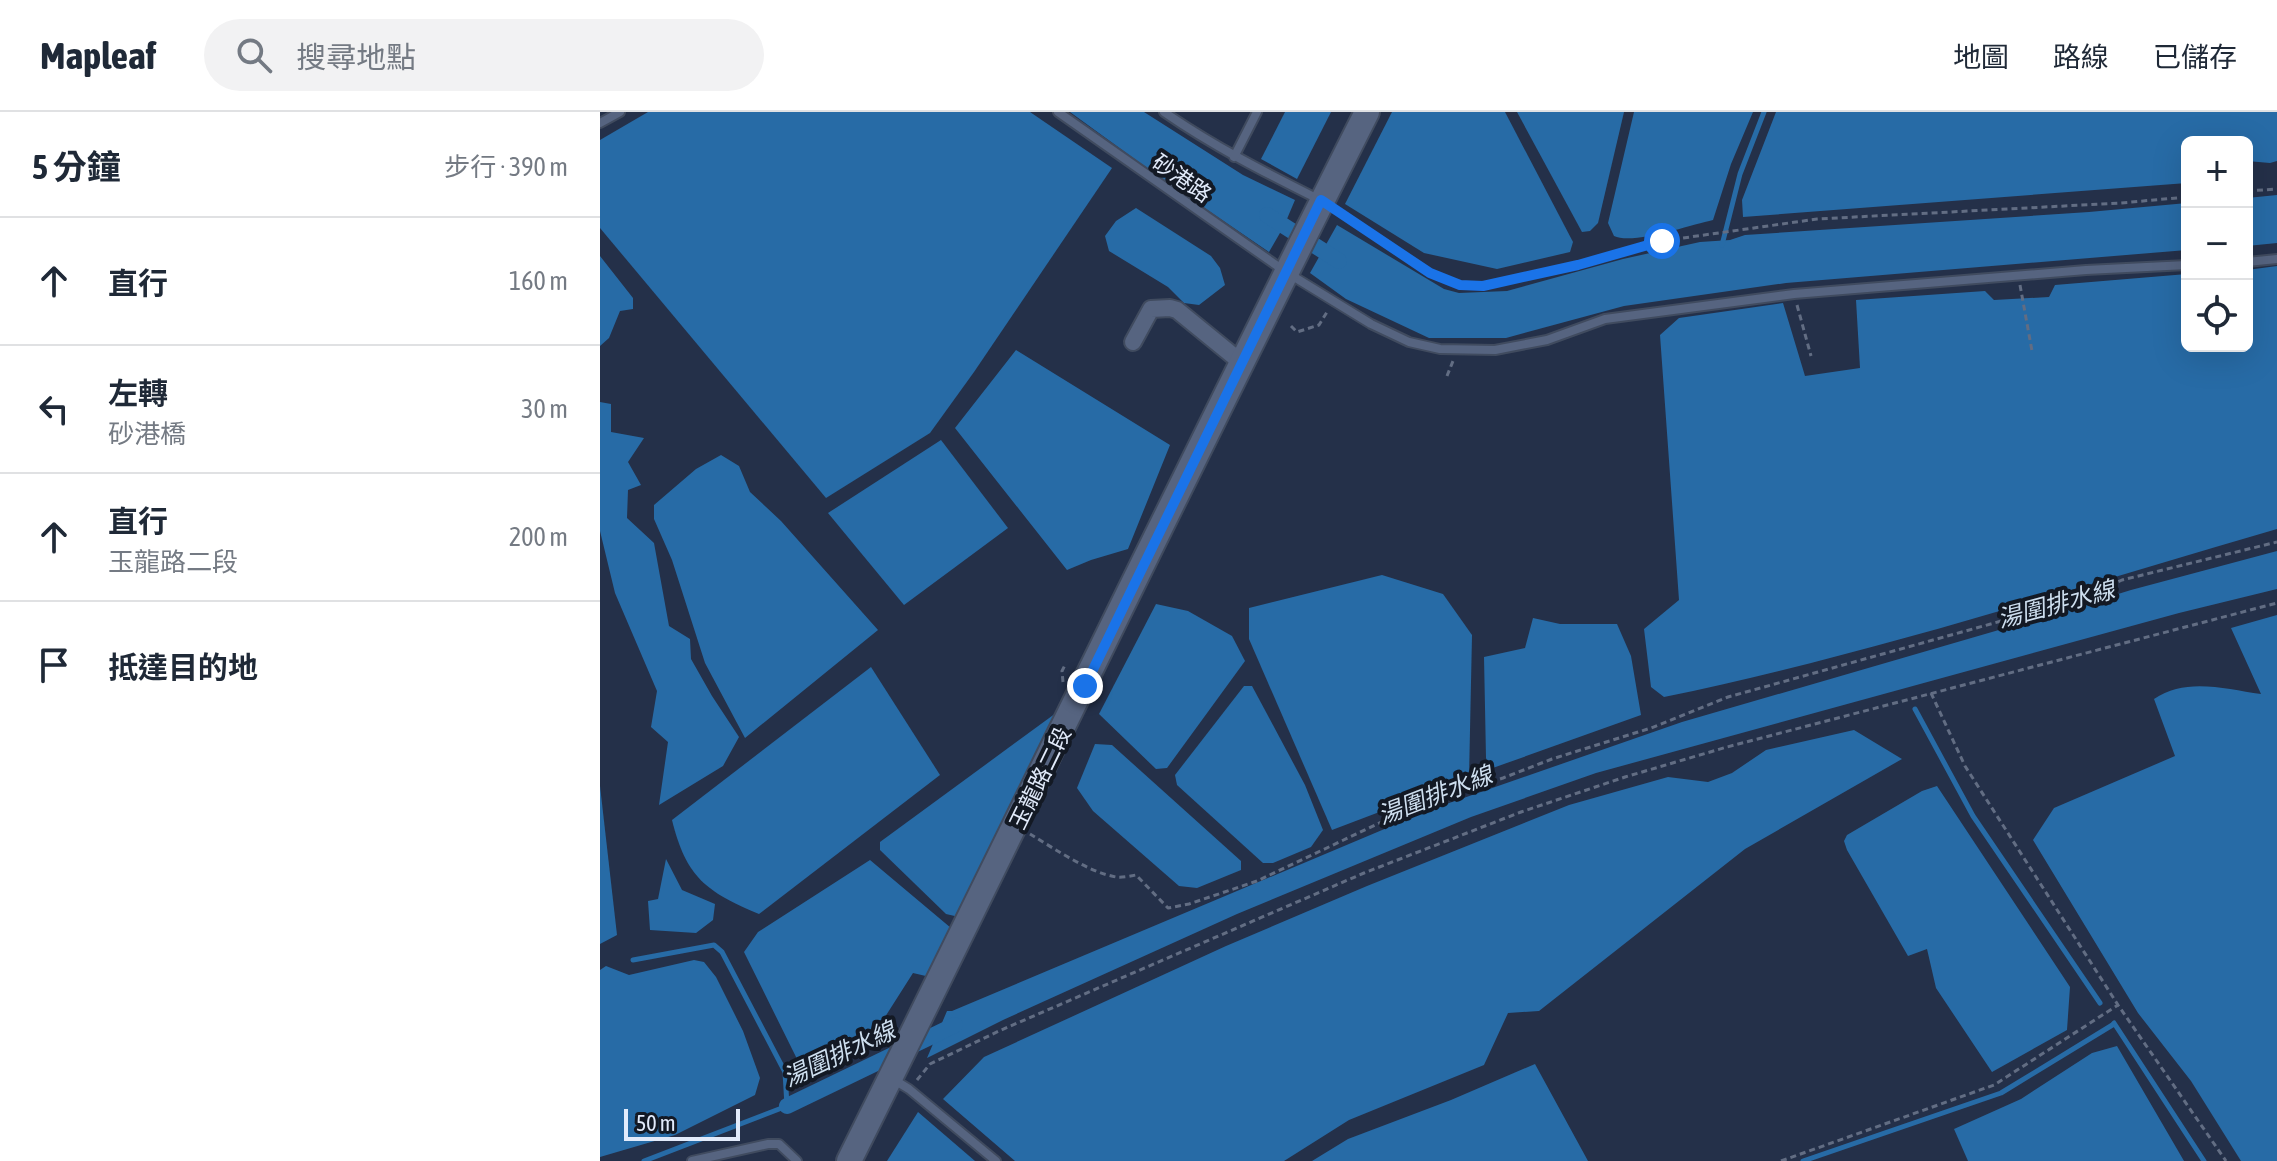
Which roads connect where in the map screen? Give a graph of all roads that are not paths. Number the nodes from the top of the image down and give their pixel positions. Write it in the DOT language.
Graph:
graph roads {
  1 [pos="620,112"];
  2 [pos="1058,112"];
  3 [pos="1164,112"];
  4 [pos="1257,112"];
  5 [pos="1367,112"];
  6 [pos="600,123"];
  7 [pos="1234,157"];
  8 [pos="1321,200"];
  9 [pos="2277,259"];
  10 [pos="2253,261"];
  11 [pos="2181,265"];
  12 [pos="1288,268"];
  13 [pos="1133,342"];
  14 [pos="1242,363"];
  15 [pos="900,1084"];
  16 [pos="692,1161"];
  17 [pos="797,1161"];
  18 [pos="849,1161"];
  19 [pos="996,1161"];
  1 -- 6 [label="lane"];
  2 -- 12 [label="lane, 砂港路"];
  3 -- 7 [label="lane"];
  4 -- 7 [label="lane"];
  5 -- 8 [label="main road, 玉龍路二段"];
  7 -- 8 [label="lane"];
  8 -- 12 [label="main road, 玉龍路二段"];
  9 -- 10 [label="lane"];
  11 -- 12 [label="lane, 砂港路"];
  12 -- 14 [label="main road, 玉龍路二段"];
  13 -- 14 [label="street"];
  14 -- 15 [label="main road, 玉龍路二段"];
  15 -- 18 [label="main road, 玉龍路二段"];
  15 -- 19 [label="lane"];
  16 -- 17 [label="lane"];
}
